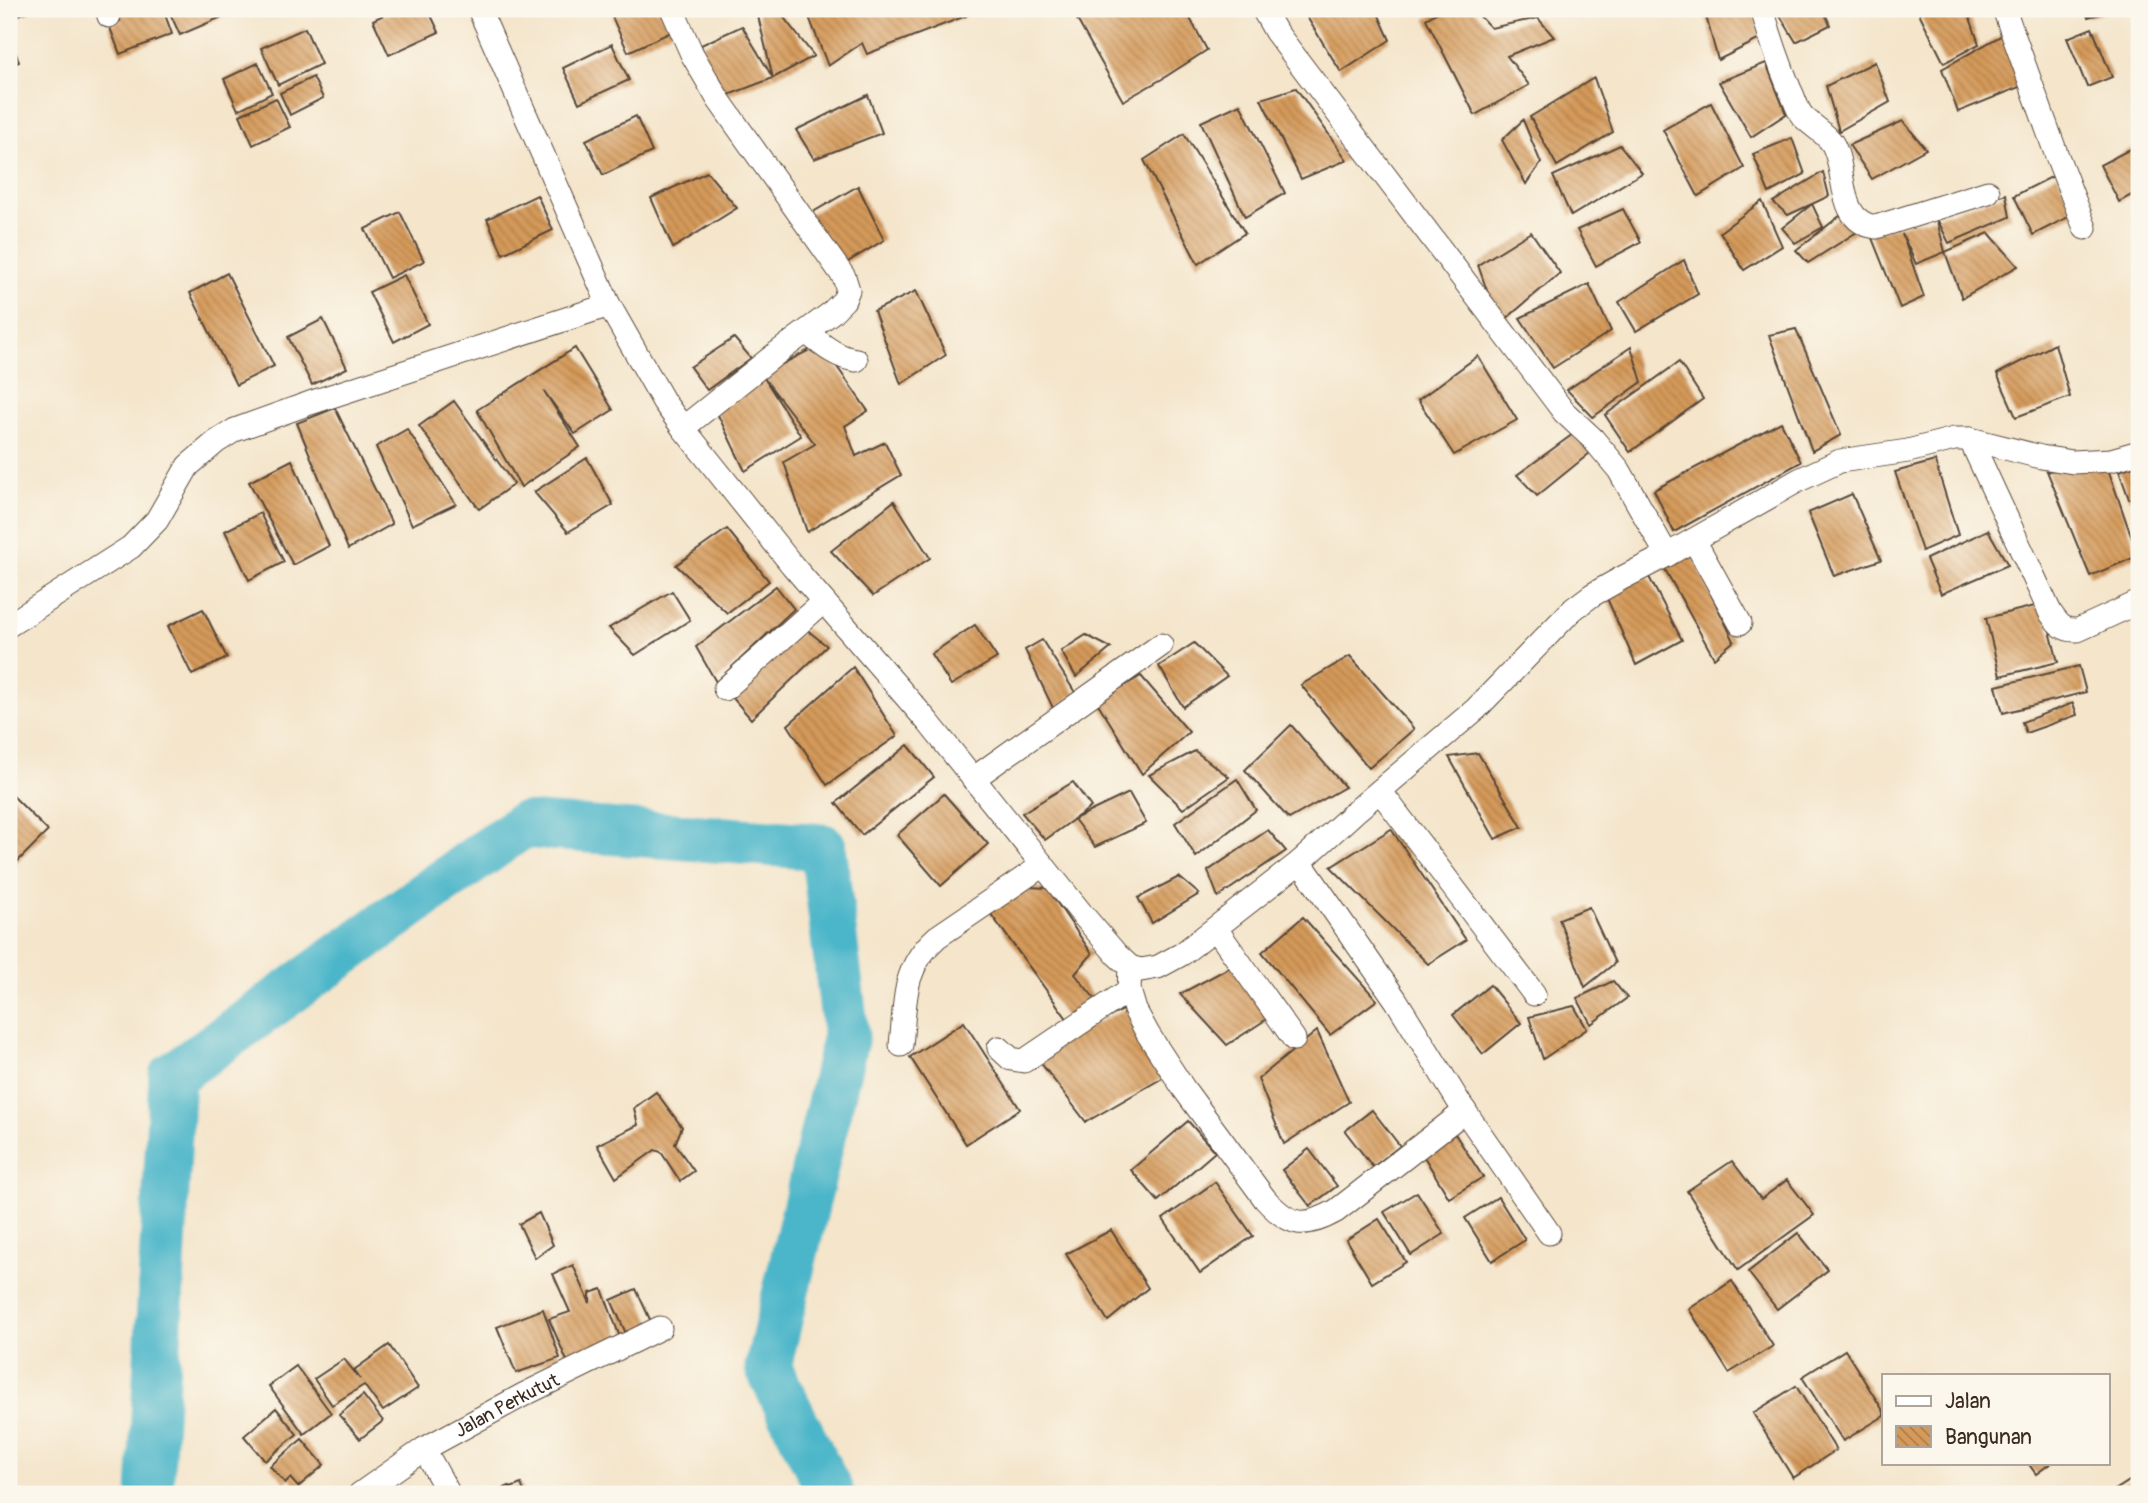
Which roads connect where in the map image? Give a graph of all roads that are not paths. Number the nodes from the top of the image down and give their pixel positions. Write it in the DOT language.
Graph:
graph roads {
  1 [pos="479,9"];
  2 [pos="672,9"];
  3 [pos="1263,9"];
  4 [pos="1762,9"];
  5 [pos="2004,9"];
  6 [pos="1988,192"];
  7 [pos="2085,228"];
  8 [pos="609,305"];
  9 [pos="806,332"];
  10 [pos="856,360"];
  11 [pos="683,428"];
  12 [pos="1970,439"];
  13 [pos="2139,452"];
  14 [pos="1693,540"];
  15 [pos="1667,555"];
  16 [pos="823,602"];
  17 [pos="2139,602"];
  18 [pos="1740,623"];
  19 [pos="9,625"];
  20 [pos="1161,645"];
  21 [pos="725,689"];
  22 [pos="973,779"];
  23 [pos="1381,791"];
  24 [pos="1300,862"];
  25 [pos="1043,865"];
  26 [pos="1216,929"];
  27 [pos="1130,967"];
  28 [pos="1129,990"];
  29 [pos="1535,993"];
  30 [pos="1294,1039"];
  31 [pos="901,1045"];
  32 [pos="999,1048"];
  33 [pos="1465,1111"];
  34 [pos="1549,1233"];
  35 [pos="660,1328"];
  36 [pos="424,1449"];
  37 [pos="360,1494"];
  38 [pos="449,1494"];
  1 -- 8 [label="street"];
  2 -- 9 [label="street"];
  3 -- 15 [label="street"];
  4 -- 6 [label="street"];
  5 -- 7 [label="street"];
  8 -- 11 [label="street"];
  8 -- 19 [label="street"];
  9 -- 10 [label="street"];
  9 -- 11 [label="street"];
  11 -- 16 [label="street"];
  12 -- 13 [label="street"];
  12 -- 14 [label="street"];
  12 -- 17 [label="street"];
  14 -- 15 [label="street"];
  14 -- 18 [label="street"];
  15 -- 23 [label="street"];
  16 -- 21 [label="street"];
  16 -- 22 [label="street"];
  20 -- 22 [label="street"];
  22 -- 25 [label="street"];
  23 -- 24 [label="street"];
  23 -- 29 [label="street"];
  24 -- 26 [label="street"];
  24 -- 33 [label="street"];
  25 -- 27 [label="street"];
  25 -- 31 [label="street"];
  26 -- 27 [label="street"];
  26 -- 30 [label="street"];
  27 -- 28 [label="street"];
  28 -- 32 [label="street"];
  28 -- 33 [label="street"];
  33 -- 34 [label="street"];
  35 -- 36 [label="street, Jalan Perkutut"];
  36 -- 37 [label="street, Jalan Perkutut"];
  36 -- 38 [label="street"];
}
